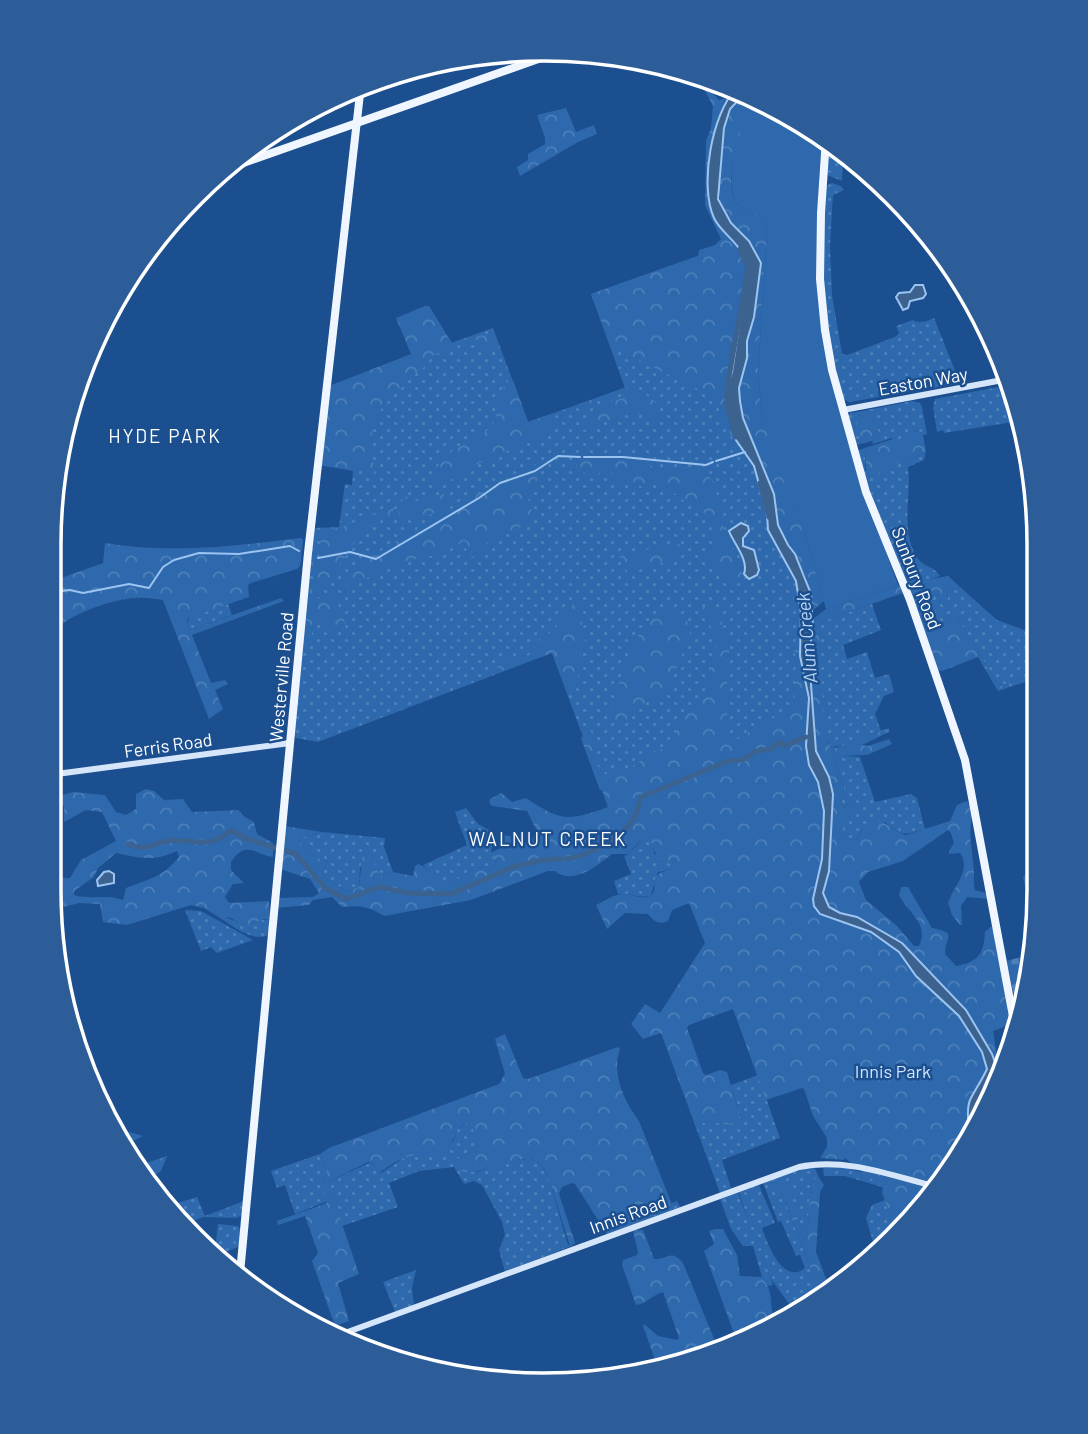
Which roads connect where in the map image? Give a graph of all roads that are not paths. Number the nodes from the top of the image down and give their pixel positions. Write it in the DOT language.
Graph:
graph roads {
  1 [pos="531,61"];
  2 [pos="360,98"];
  3 [pos="358,121"];
  4 [pos="825,152"];
  5 [pos="252,160"];
  6 [pos="998,381"];
  7 [pos="843,410"];
  8 [pos="290,743"];
  9 [pos="61,773"];
  10 [pos="1012,1008"];
  11 [pos="926,1185"];
  12 [pos="241,1265"];
  13 [pos="349,1332"];
  1 -- 3 [label="main road"];
  2 -- 3 [label="main road, Westerville Road"];
  3 -- 5 [label="main road"];
  3 -- 8 [label="main road, Westerville Road"];
  4 -- 7 [label="main road, Sunbury Road"];
  6 -- 7 [label="main road, Easton Way"];
  7 -- 10 [label="main road, Sunbury Road"];
  8 -- 9 [label="main road, Ferris Road"];
  8 -- 12 [label="main road, Westerville Road"];
  11 -- 13 [label="main road, Innis Road"];
}
